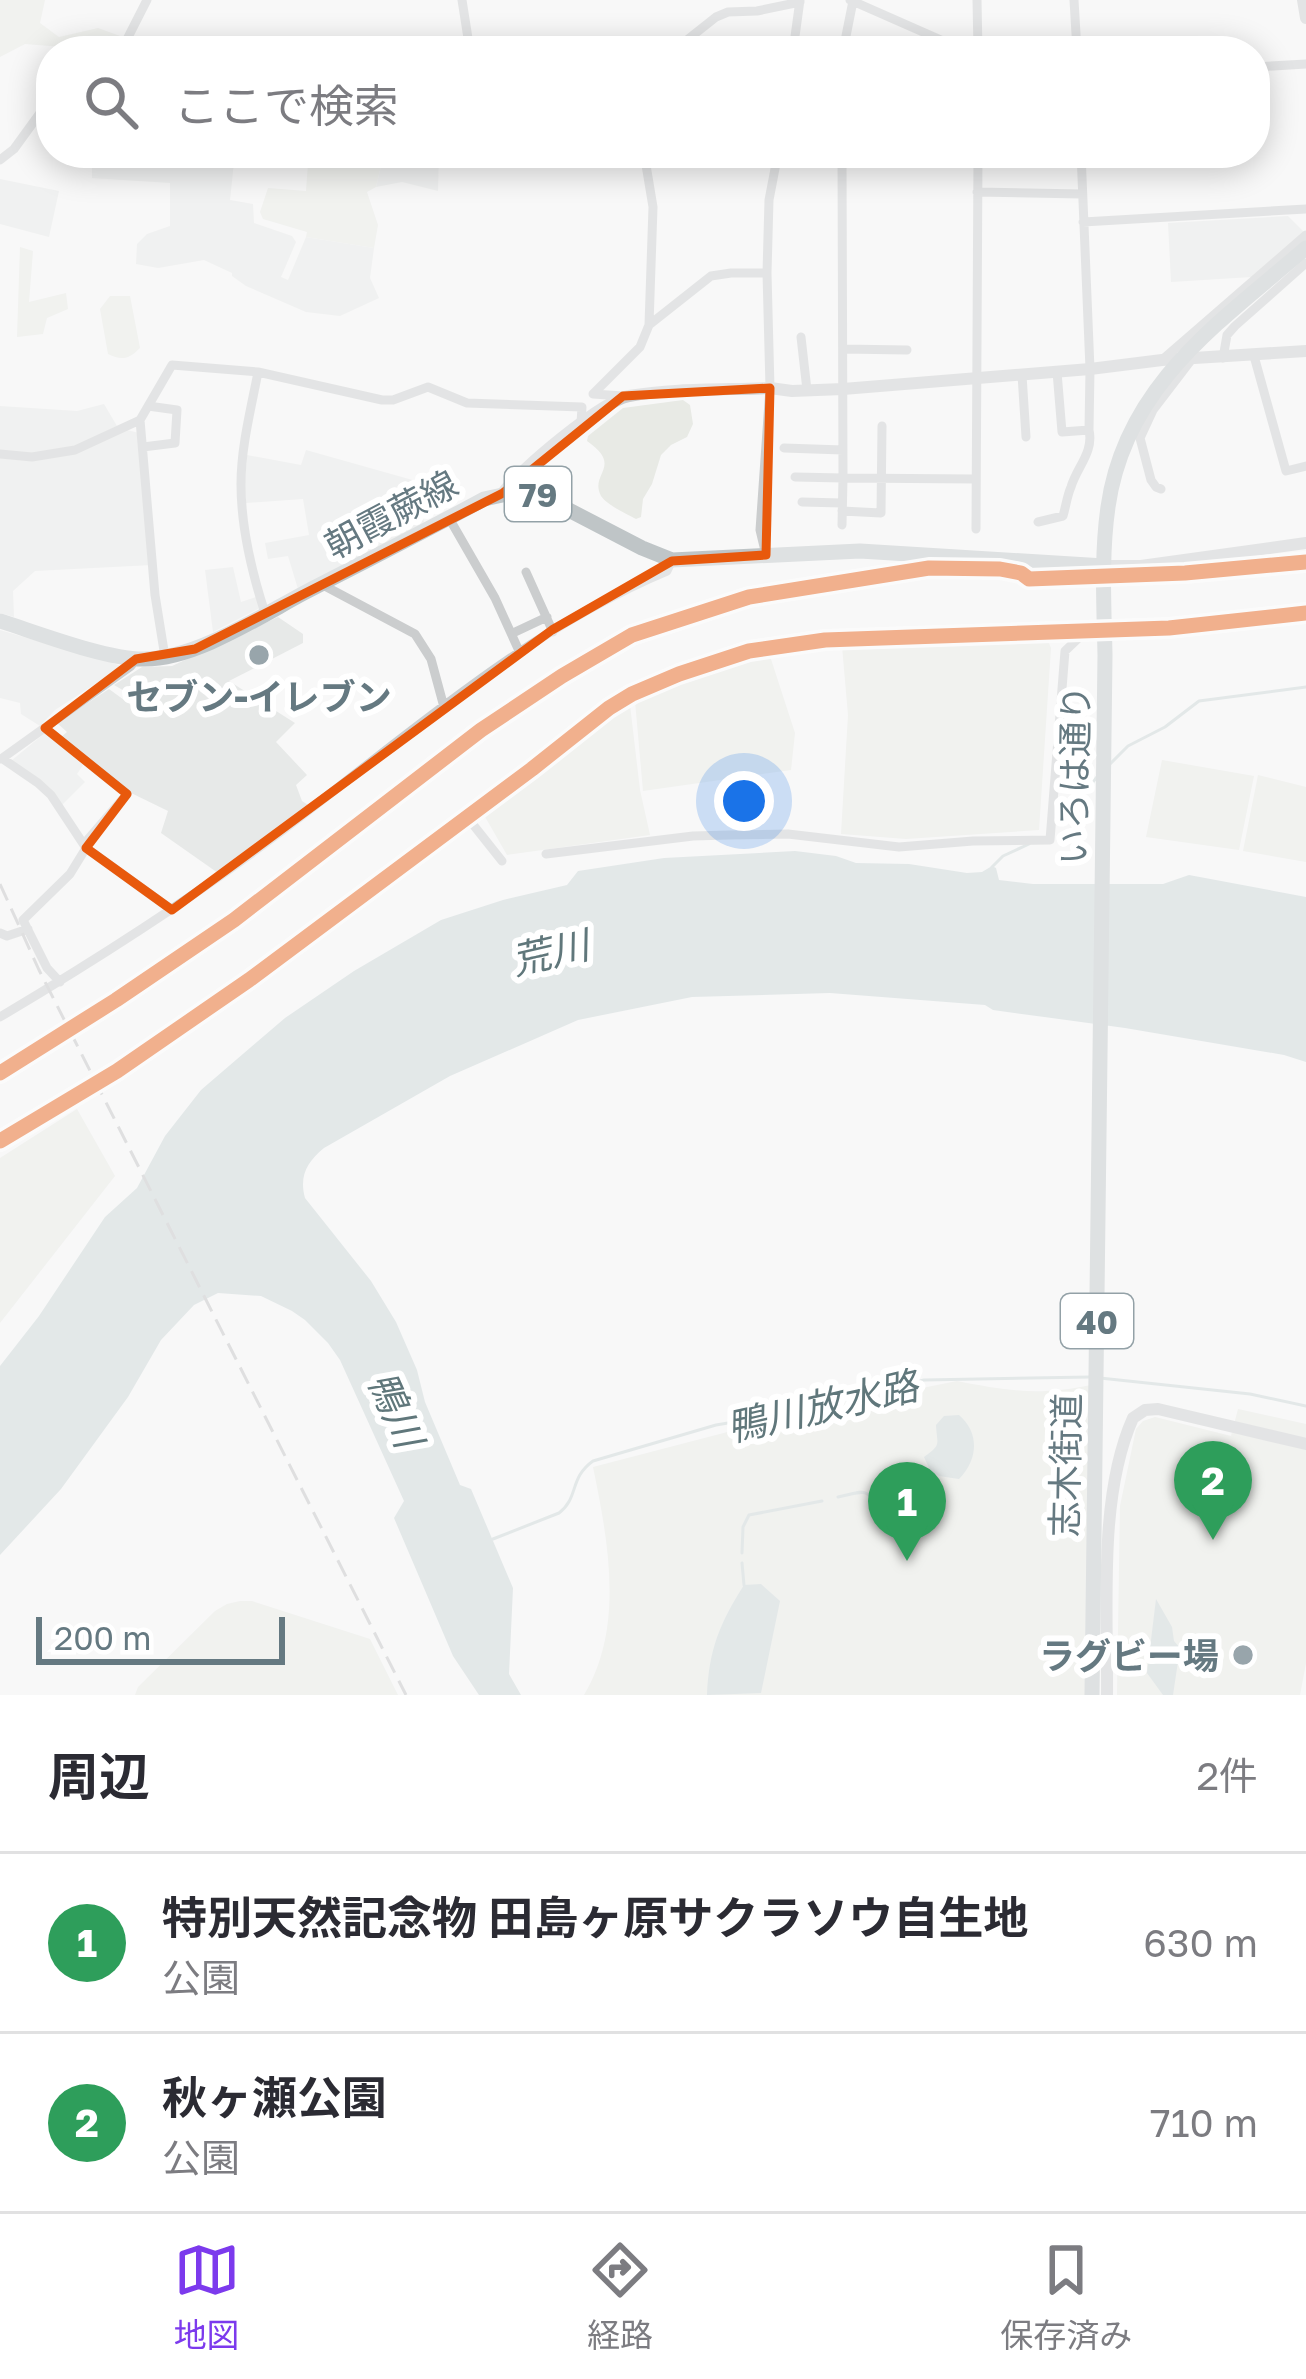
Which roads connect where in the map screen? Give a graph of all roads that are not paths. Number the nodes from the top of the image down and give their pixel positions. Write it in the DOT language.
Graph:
graph roads {
  1 [pos="147,0"];
  2 [pos="462,0"];
  3 [pos="851,0"];
  4 [pos="886,0"];
  5 [pos="977,0"];
  6 [pos="1074,0"];
  7 [pos="1303,0"];
  8 [pos="800,1"];
  9 [pos="880,13"];
  10 [pos="1306,18"];
  11 [pos="128,36"];
  12 [pos="468,36"];
  13 [pos="692,36"];
  14 [pos="795,36"];
  15 [pos="845,36"];
  16 [pos="932,36"];
  17 [pos="978,36"];
  18 [pos="1076,36"];
  19 [pos="1306,64"];
  20 [pos="1270,66"];
  21 [pos="36,118"];
  22 [pos="0,160"];
  23 [pos="646,168"];
  24 [pos="775,168"];
  25 [pos="842,168"];
  26 [pos="977,168"];
  27 [pos="1081,168"];
  28 [pos="976,192"];
  29 [pos="1082,194"];
  30 [pos="1306,209"];
  31 [pos="1083,222"];
  32 [pos="1306,235"];
  33 [pos="1306,248"];
  34 [pos="1306,263"];
  35 [pos="767,273"];
  36 [pos="650,325"];
  37 [pos="801,337"];
  38 [pos="843,349"];
  39 [pos="908,350"];
  40 [pos="1306,351"];
  41 [pos="1254,356"];
  42 [pos="1192,358"];
  43 [pos="1223,358"];
  44 [pos="1162,360"];
  45 [pos="1090,369"];
  46 [pos="258,372"];
  47 [pos="1057,372"];
  48 [pos="1022,375"];
  49 [pos="978,379"];
  50 [pos="770,388"];
  51 [pos="843,388"];
  52 [pos="807,390"];
  53 [pos="593,394"];
  54 [pos="623,396"];
  55 [pos="148,406"];
  56 [pos="582,407"];
  57 [pos="140,420"];
  58 [pos="581,424"];
  59 [pos="882,426"];
  60 [pos="1088,430"];
  61 [pos="1026,437"];
  62 [pos="142,447"];
  63 [pos="784,448"];
  64 [pos="843,450"];
  65 [pos="0,454"];
  66 [pos="1306,466"];
  67 [pos="795,477"];
  68 [pos="842,478"];
  69 [pos="881,478"];
  70 [pos="976,479"];
  71 [pos="1161,489"];
  72 [pos="503,493"];
  73 [pos="802,502"];
  74 [pos="842,507"];
  75 [pos="449,518"];
  76 [pos="1038,522"];
  77 [pos="842,525"];
  78 [pos="976,529"];
  79 [pos="1306,543"];
  80 [pos="766,555"];
  81 [pos="673,560"];
  82 [pos="1104,566"];
  83 [pos="526,572"];
  84 [pos="321,584"];
  85 [pos="1306,613"];
  86 [pos="266,614"];
  87 [pos="547,617"];
  88 [pos="0,621"];
  89 [pos="1086,631"];
  90 [pos="554,632"];
  91 [pos="513,633"];
  92 [pos="520,653"];
  93 [pos="165,657"];
  94 [pos="136,659"];
  95 [pos="444,707"];
  96 [pos="45,728"];
  97 [pos="1,759"];
  98 [pos="467,817"];
  99 [pos="85,846"];
  100 [pos="546,854"];
  101 [pos="502,861"];
  102 [pos="172,910"];
  103 [pos="28,928"];
  104 [pos="0,933"];
  105 [pos="1102,947"];
  106 [pos="60,982"];
  107 [pos="0,1018"];
  108 [pos="0,1141"];
  109 [pos="1306,1444"];
  110 [pos="1092,1695"];
  111 [pos="1107,1695"];
  1 -- 11 [label="street"];
  2 -- 12 [label="street"];
  3 -- 9 [label="street"];
  3 -- 15 [label="street"];
  4 -- 9 [label="street"];
  5 -- 17 [label="street"];
  6 -- 18 [label="street"];
  7 -- 10 [label="street"];
  8 -- 13 [label="street"];
  8 -- 14 [label="street"];
  9 -- 16 [label="street"];
  19 -- 20 [label="street"];
  21 -- 22 [label="street"];
  23 -- 36 [label="street"];
  24 -- 35 [label="street"];
  25 -- 38 [label="street"];
  26 -- 28 [label="street"];
  27 -- 29 [label="street"];
  28 -- 29 [label="street"];
  28 -- 49 [label="street"];
  29 -- 31 [label="street"];
  30 -- 31 [label="street"];
  31 -- 45 [label="street"];
  32 -- 44 [label="street"];
  33 -- 82 [label="main road, いろは通り / 40"];
  34 -- 43 [label="street"];
  35 -- 36 [label="street"];
  35 -- 50 [label="street"];
  36 -- 53 [label="street"];
  37 -- 52 [label="street"];
  38 -- 39 [label="street"];
  38 -- 51 [label="street"];
  40 -- 41 [label="street"];
  41 -- 43 [label="street"];
  41 -- 66 [label="street"];
  42 -- 43 [label="street"];
  42 -- 44 [label="street"];
  42 -- 71 [label="street"];
  44 -- 45 [label="street"];
  45 -- 47 [label="street"];
  45 -- 60 [label="street"];
  46 -- 55 [label="street"];
  46 -- 56 [label="street"];
  46 -- 86 [label="street"];
  47 -- 48 [label="street"];
  47 -- 60 [label="street"];
  48 -- 49 [label="street"];
  48 -- 61 [label="street"];
  49 -- 51 [label="street"];
  49 -- 70 [label="street"];
  50 -- 52 [label="street"];
  50 -- 54 [label="street"];
  50 -- 80 [label="street"];
  51 -- 52 [label="street"];
  51 -- 64 [label="street"];
  53 -- 54 [label="street"];
  53 -- 56 [label="street"];
  54 -- 58 [label="street"];
  55 -- 57 [label="street"];
  55 -- 62 [label="street"];
  56 -- 58 [label="street"];
  57 -- 62 [label="street"];
  57 -- 65 [label="street"];
  58 -- 72 [label="street"];
  59 -- 69 [label="street"];
  60 -- 76 [label="street"];
  62 -- 93 [label="street"];
  63 -- 64 [label="street"];
  64 -- 68 [label="street"];
  67 -- 68 [label="street"];
  68 -- 69 [label="street"];
  68 -- 74 [label="street"];
  69 -- 70 [label="street"];
  69 -- 74 [label="street"];
  70 -- 78 [label="street"];
  72 -- 75 [label="main road, 朝霞蕨線 / 79"];
  72 -- 81 [label="main road, 朝霞蕨線 / 79"];
  73 -- 74 [label="street"];
  74 -- 77 [label="street"];
  75 -- 84 [label="main road, 朝霞蕨線 / 79"];
  75 -- 91 [label="street"];
  79 -- 82 [label="street"];
  80 -- 81 [label="main road, 朝霞蕨線 / 79"];
  80 -- 82 [label="main road, 朝霞蕨線 / 79"];
  81 -- 90 [label="street"];
  82 -- 105 [label="main road, いろは通り / 40"];
  83 -- 87 [label="street"];
  84 -- 86 [label="main road, 朝霞蕨線 / 79"];
  84 -- 95 [label="street"];
  85 -- 89 [label="street"];
  86 -- 93 [label="main road, 朝霞蕨線 / 79"];
  87 -- 90 [label="street"];
  87 -- 91 [label="street"];
  88 -- 94 [label="main road, 朝霞蕨線 / 79"];
  89 -- 98 [label="street"];
  89 -- 100 [label="street"];
  90 -- 92 [label="street"];
  91 -- 92 [label="street"];
  92 -- 95 [label="street"];
  93 -- 94 [label="main road, 朝霞蕨線 / 79"];
  94 -- 96 [label="street"];
  95 -- 102 [label="street"];
  96 -- 97 [label="street"];
  96 -- 99 [label="street"];
  97 -- 99 [label="street"];
  98 -- 101 [label="street"];
  98 -- 108 [label="street"];
  99 -- 102 [label="street"];
  99 -- 103 [label="street"];
  102 -- 106 [label="street"];
  103 -- 104 [label="street"];
  103 -- 106 [label="street"];
  105 -- 110 [label="main road, 志木街道 / 40"];
  106 -- 107 [label="street"];
  109 -- 111 [label="street"];
}
